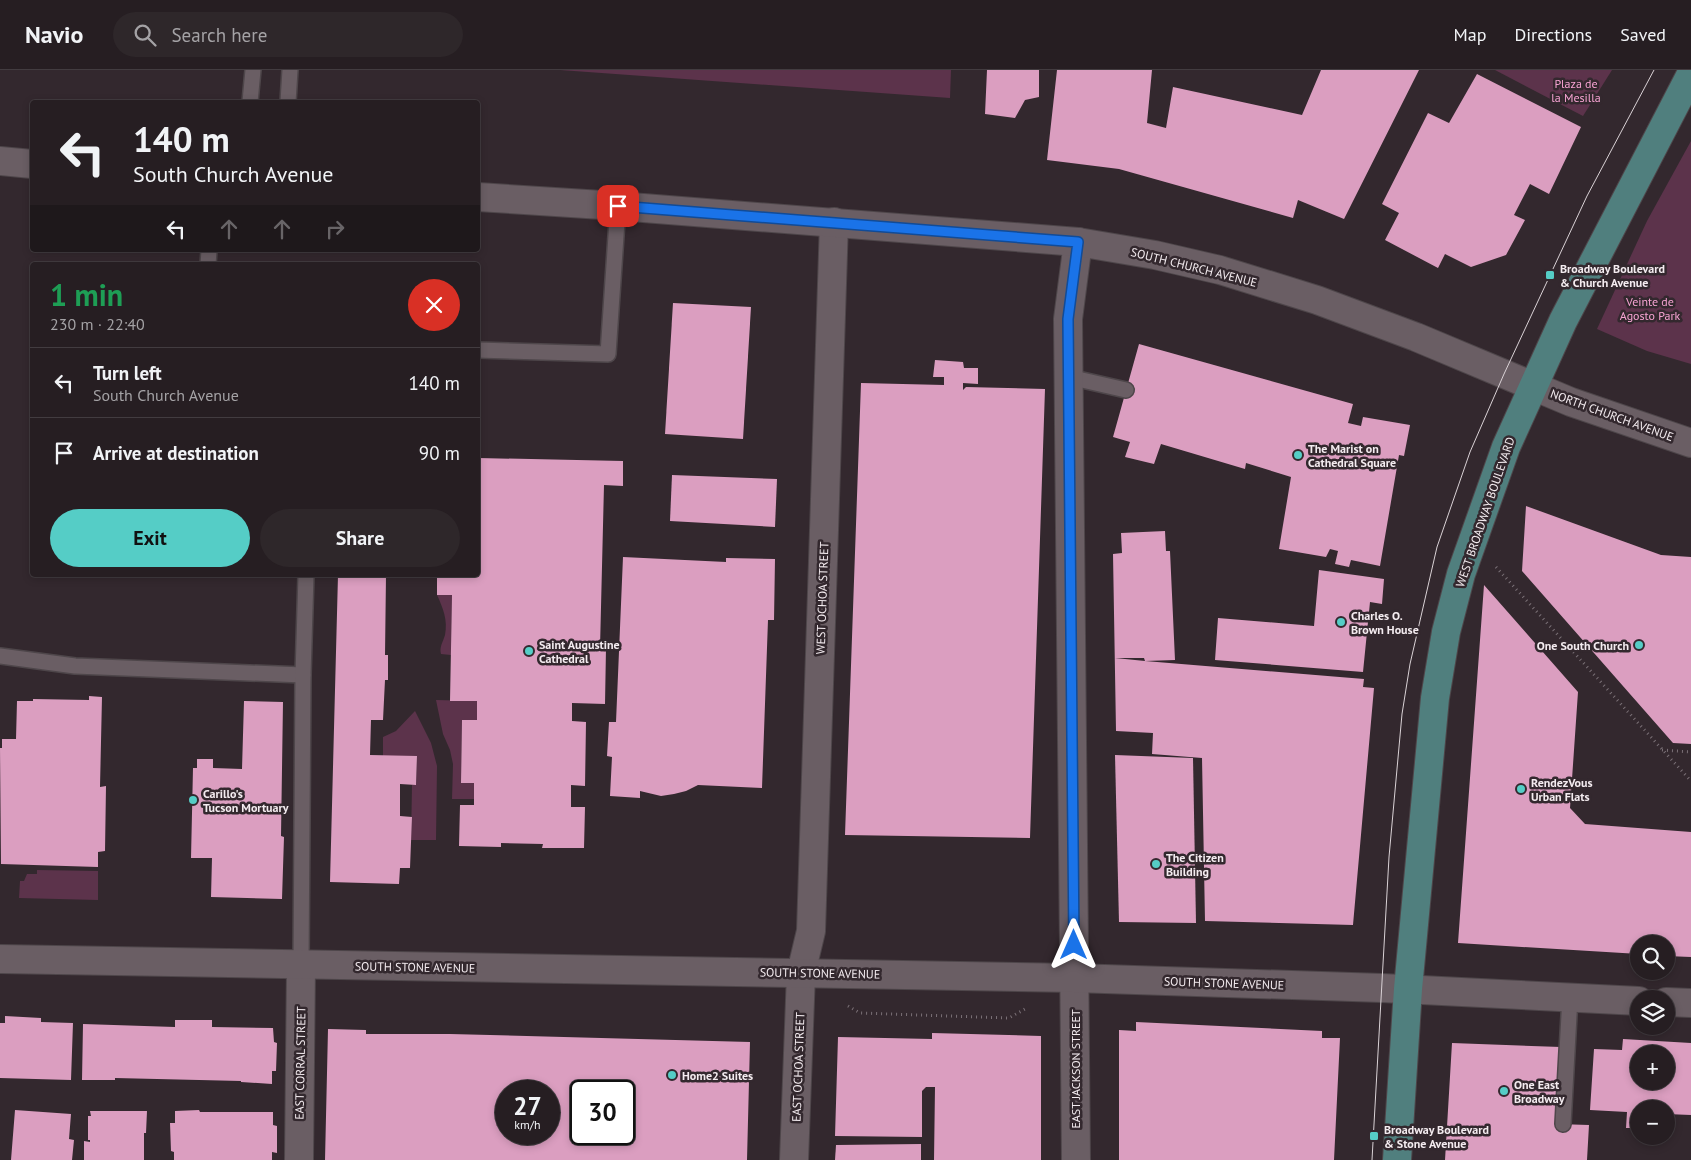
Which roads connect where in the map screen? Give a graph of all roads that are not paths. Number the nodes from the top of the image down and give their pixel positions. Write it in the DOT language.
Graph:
graph roads {
  1 [pos="253,70"];
  2 [pos="290,70"];
  3 [pos="1691,74"];
  4 [pos="250,100"];
  5 [pos="288,100"];
  6 [pos="0,161"];
  7 [pos="30,164"];
  8 [pos="480,197"];
  9 [pos="618,206"];
  10 [pos="834,222"];
  11 [pos="1078,242"];
  12 [pos="480,350"];
  13 [pos="1069,377"];
  14 [pos="1534,386"];
  15 [pos="1126,390"];
  16 [pos="1691,443"];
  17 [pos="306,577"];
  18 [pos="0,656"];
  19 [pos="303,675"];
  20 [pos="0,959"];
  21 [pos="301,965"];
  22 [pos="802,973"];
  23 [pos="1074,978"];
  24 [pos="1408,989"];
  25 [pos="1570,997"];
  26 [pos="1630,1000"];
  27 [pos="1675,1002"];
  28 [pos="1691,1003"];
  29 [pos="1563,1124"];
  30 [pos="299,1160"];
  31 [pos="794,1160"];
  32 [pos="1076,1160"];
  33 [pos="1397,1160"];
  1 -- 4 [label="lane"];
  2 -- 5 [label="lane"];
  3 -- 14 [label="main road, WEST BROADWAY BOULEVARD"];
  6 -- 7 [label="street"];
  8 -- 9 [label="street, SOUTH CHURCH AVENUE"];
  9 -- 10 [label="street, SOUTH CHURCH AVENUE"];
  9 -- 12 [label="lane"];
  10 -- 11 [label="street, SOUTH CHURCH AVENUE"];
  10 -- 22 [label="street, WEST OCHOA STREET"];
  11 -- 13 [label="street, EAST JACKSON STREET"];
  11 -- 14 [label="street, SOUTH CHURCH AVENUE"];
  13 -- 15 [label="lane"];
  13 -- 23 [label="street, EAST JACKSON STREET"];
  14 -- 16 [label="street, NORTH CHURCH AVENUE"];
  14 -- 24 [label="main road, WEST BROADWAY BOULEVARD"];
  17 -- 19 [label="lane"];
  18 -- 19 [label="lane"];
  19 -- 21 [label="lane"];
  20 -- 21 [label="street, SOUTH STONE AVENUE"];
  21 -- 22 [label="street, SOUTH STONE AVENUE"];
  21 -- 30 [label="street, EAST CORRAL STREET"];
  22 -- 23 [label="street, SOUTH STONE AVENUE"];
  22 -- 31 [label="street, EAST OCHOA STREET"];
  23 -- 24 [label="street, SOUTH STONE AVENUE"];
  23 -- 32 [label="street, EAST JACKSON STREET"];
  24 -- 25 [label="street, SOUTH STONE AVENUE"];
  24 -- 33 [label="main road, WEST BROADWAY BOULEVARD"];
  25 -- 26 [label="street, SOUTH STONE AVENUE"];
  25 -- 29 [label="lane"];
  27 -- 28 [label="street"];
}
